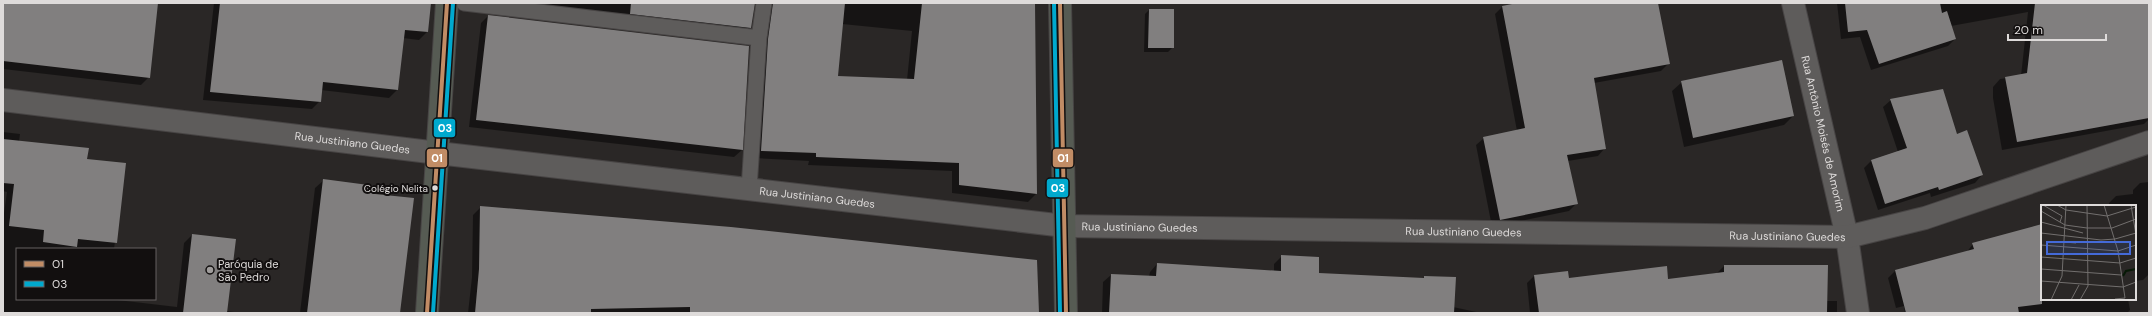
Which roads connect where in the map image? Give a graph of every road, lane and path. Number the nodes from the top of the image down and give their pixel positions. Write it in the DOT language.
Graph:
graph roads {
  1 [pos="447,3"];
  2 [pos="464,3"];
  3 [pos="764,3"];
  4 [pos="1060,3"];
  5 [pos="1793,3"];
  6 [pos="759,38"];
  7 [pos="3,100"];
  8 [pos="2149,142"];
  9 [pos="438,154"];
  10 [pos="750,189"];
  11 [pos="1065,226"];
  12 [pos="1847,237"];
  13 [pos="427,313"];
  14 [pos="1066,313"];
  15 [pos="1858,313"];
  1 -- 9 [label="main road"];
  2 -- 6 [label="lane"];
  3 -- 6 [label="lane"];
  4 -- 11 [label="main road"];
  5 -- 12 [label="street, Rua Antônio Moisés de Amorim"];
  6 -- 10 [label="lane"];
  7 -- 9 [label="street, Rua Justiniano Guedes"];
  8 -- 12 [label="street, Rua Justiniano Guedes"];
  9 -- 10 [label="street, Rua Justiniano Guedes"];
  9 -- 13 [label="main road"];
  10 -- 11 [label="street, Rua Justiniano Guedes"];
  11 -- 12 [label="street, Rua Justiniano Guedes"];
  11 -- 14 [label="main road"];
  12 -- 15 [label="street, Rua Antônio Moisés de Amorim"];
}
